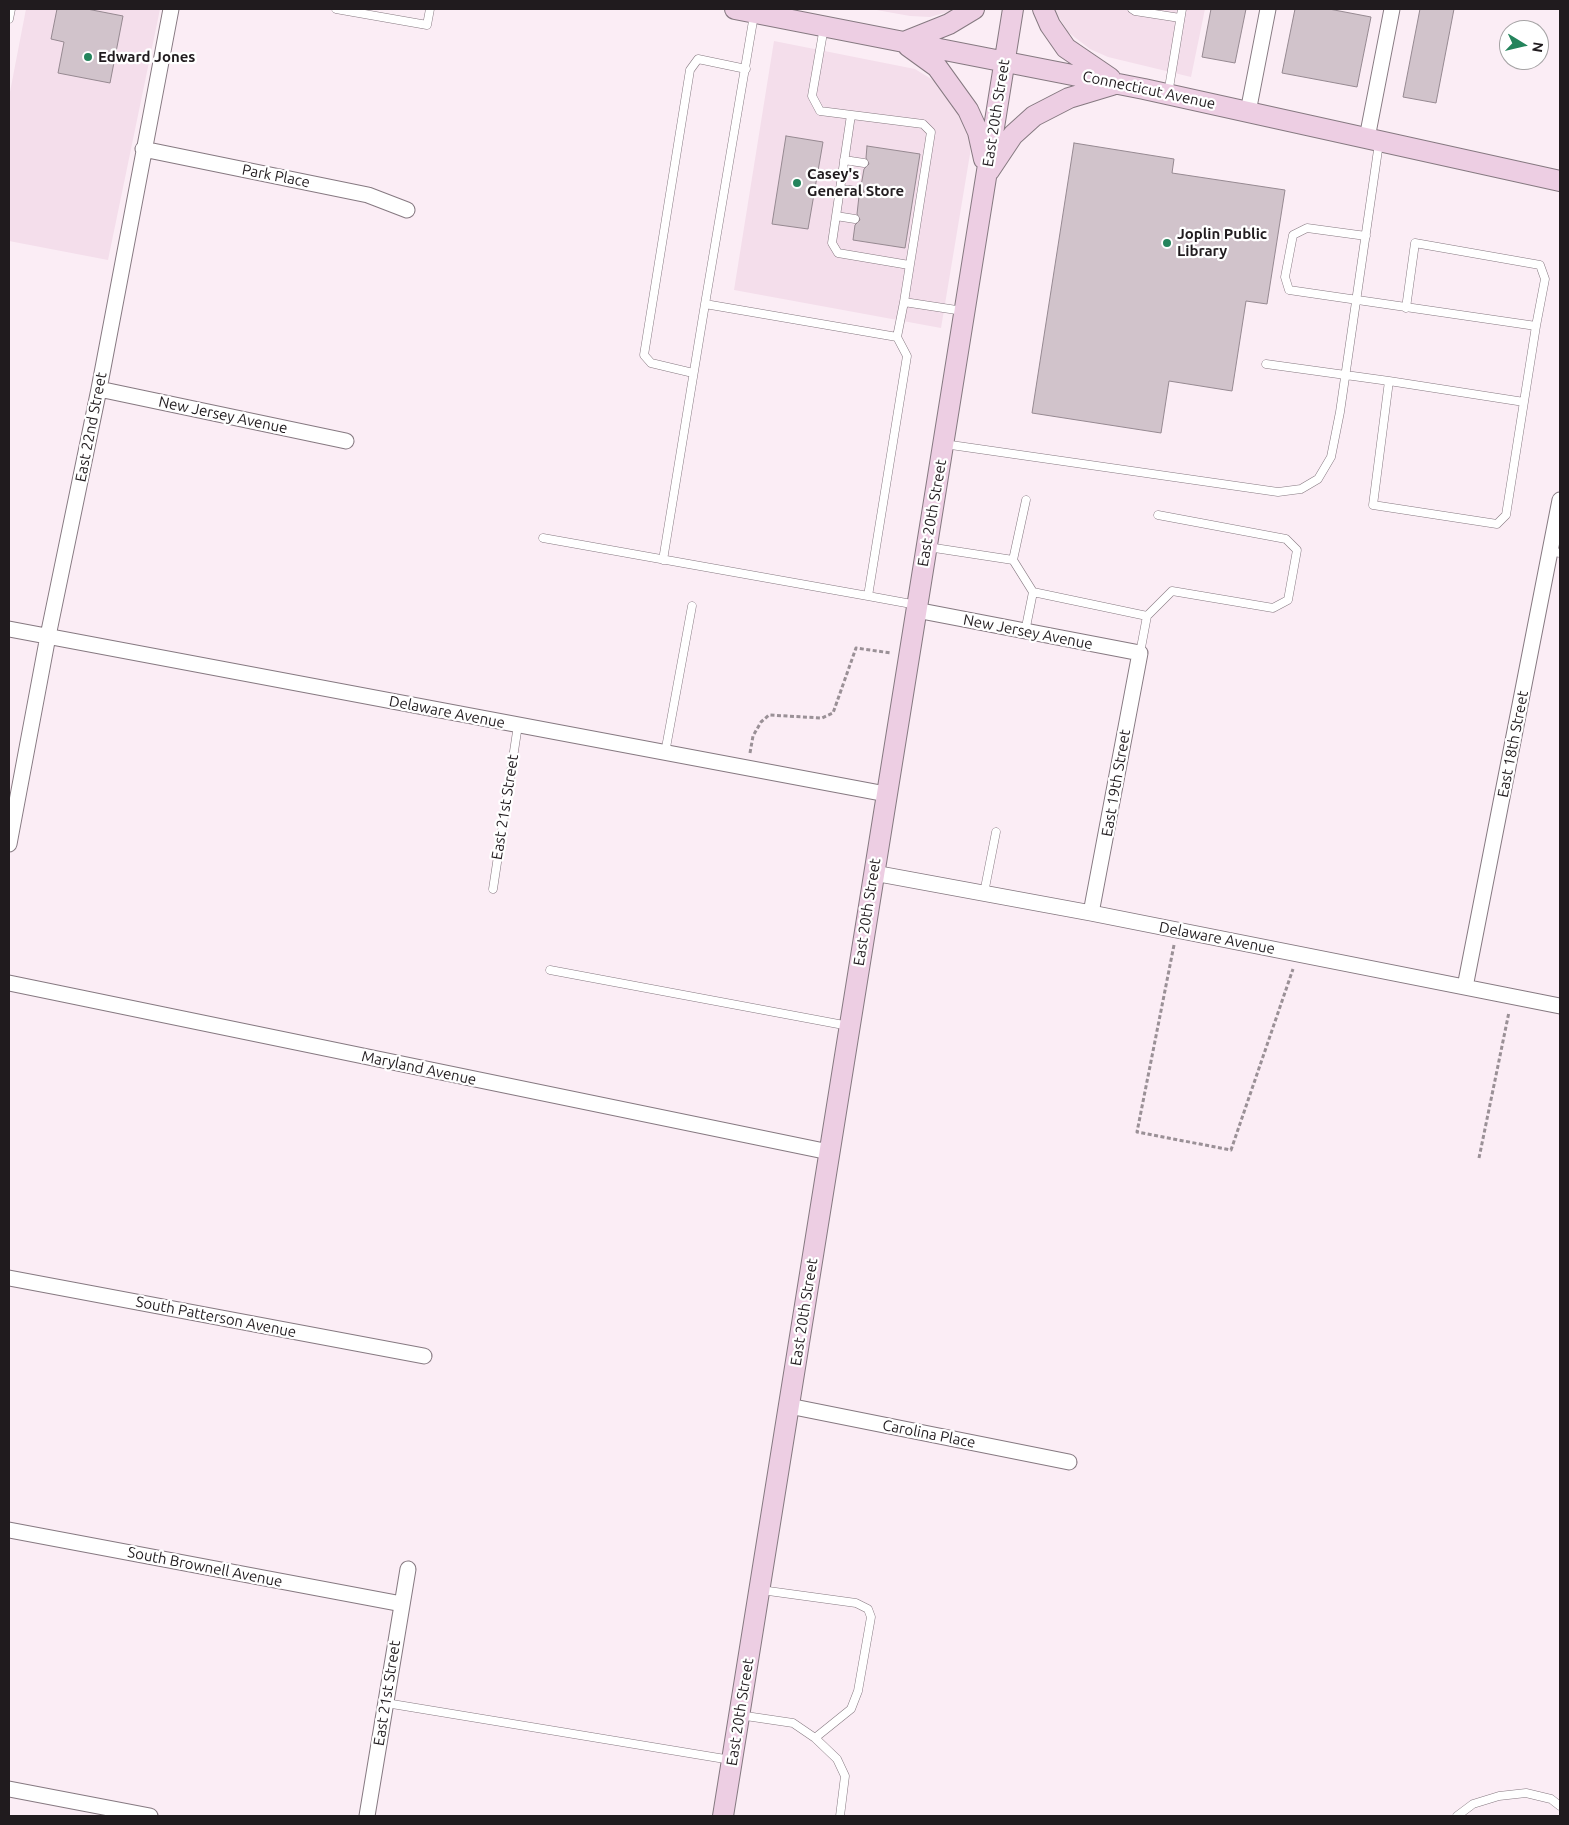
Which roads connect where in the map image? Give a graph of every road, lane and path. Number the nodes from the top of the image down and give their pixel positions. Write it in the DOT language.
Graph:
graph roads {
  1 [pos="11,9"];
  2 [pos="171,9"];
  3 [pos="336,9"];
  4 [pos="430,9"];
  5 [pos="974,9"];
  6 [pos="1013,9"];
  7 [pos="1043,9"];
  8 [pos="1132,9"];
  9 [pos="1182,9"];
  10 [pos="1268,9"];
  11 [pos="1392,9"];
  12 [pos="745,11"];
  13 [pos="1180,18"];
  14 [pos="9,19"];
  15 [pos="824,27"];
  16 [pos="902,42"];
  17 [pos="1004,61"];
  18 [pos="746,69"];
  19 [pos="1118,84"];
  20 [pos="1168,94"];
  21 [pos="1248,112"];
  22 [pos="851,114"];
  23 [pos="1373,140"];
  24 [pos="143,149"];
  25 [pos="844,160"];
  26 [pos="864,163"];
  27 [pos="986,174"];
  28 [pos="1560,181"];
  29 [pos="840,189"];
  30 [pos="859,191"];
  31 [pos="911,198"];
  32 [pos="920,199"];
  33 [pos="407,210"];
  34 [pos="836,216"];
  35 [pos="855,219"];
  36 [pos="906,226"];
  37 [pos="915,227"];
  38 [pos="1366,236"];
  39 [pos="909,265"];
  40 [pos="1356,301"];
  41 [pos="904,302"];
  42 [pos="705,304"];
  43 [pos="1406,308"];
  44 [pos="964,311"];
  45 [pos="1536,326"];
  46 [pos="897,337"];
  47 [pos="1266,364"];
  48 [pos="693,373"];
  49 [pos="1345,375"];
  50 [pos="1389,381"];
  51 [pos="99,389"];
  52 [pos="1524,402"];
  53 [pos="346,441"];
  54 [pos="944,444"];
  55 [pos="1026,500"];
  56 [pos="1560,500"];
  57 [pos="1158,515"];
  58 [pos="544,538"];
  59 [pos="926,547"];
  60 [pos="1555,552"];
  61 [pos="662,560"];
  62 [pos="1013,560"];
  63 [pos="1032,592"];
  64 [pos="868,596"];
  65 [pos="692,606"];
  66 [pos="916,607"];
  67 [pos="1147,616"];
  68 [pos="9,629"];
  69 [pos="1025,632"];
  70 [pos="48,636"];
  71 [pos="1140,653"];
  72 [pos="908,656"];
  73 [pos="518,725"];
  74 [pos="664,752"];
  75 [pos="747,768"];
  76 [pos="886,794"];
  77 [pos="996,832"];
  78 [pos="9,844"];
  79 [pos="874,872"];
  80 [pos="493,889"];
  81 [pos="984,893"];
  82 [pos="1091,913"];
  83 [pos="1177,930"];
  84 [pos="1298,954"];
  85 [pos="550,970"];
  86 [pos="9,983"];
  87 [pos="1465,987"];
  88 [pos="1512,997"];
  89 [pos="1560,1006"];
  90 [pos="849,1026"];
  91 [pos="830,1152"];
  92 [pos="1478,1158"];
  93 [pos="9,1278"];
  94 [pos="424,1356"];
  95 [pos="789,1406"];
  96 [pos="1069,1462"];
  97 [pos="9,1530"];
  98 [pos="408,1569"];
  99 [pos="759,1590"];
  100 [pos="402,1604"];
  101 [pos="386,1703"];
  102 [pos="739,1715"];
  103 [pos="815,1738"];
  104 [pos="732,1760"];
  105 [pos="9,1789"];
  106 [pos="1560,1806"];
  107 [pos="150,1816"];
  108 [pos="367,1816"];
  109 [pos="723,1816"];
  110 [pos="840,1816"];
  111 [pos="1457,1816"];
  1 -- 14 [label="lane"];
  2 -- 24 [label="street, East 22nd Street"];
  3 -- 4 [label="lane"];
  5 -- 16 [label="main road"];
  6 -- 17 [label="main road, East 20th Street"];
  7 -- 19 [label="main road"];
  8 -- 13 [label="lane"];
  9 -- 13 [label="lane"];
  10 -- 21 [label="street"];
  11 -- 23 [label="street"];
  12 -- 15 [label="main road, Connecticut Avenue"];
  12 -- 18 [label="lane"];
  13 -- 20 [label="lane"];
  15 -- 16 [label="main road, Connecticut Avenue"];
  15 -- 22 [label="lane"];
  16 -- 17 [label="main road, Connecticut Avenue"];
  16 -- 27 [label="main road"];
  17 -- 19 [label="main road, Connecticut Avenue"];
  17 -- 27 [label="main road, East 20th Street"];
  18 -- 42 [label="lane"];
  18 -- 48 [label="lane"];
  19 -- 20 [label="main road, Connecticut Avenue"];
  19 -- 27 [label="main road"];
  20 -- 21 [label="main road, Connecticut Avenue"];
  21 -- 23 [label="main road, Connecticut Avenue"];
  22 -- 25 [label="lane"];
  22 -- 32 [label="lane"];
  23 -- 28 [label="main road, Connecticut Avenue"];
  23 -- 38 [label="lane"];
  24 -- 33 [label="street, Park Place"];
  24 -- 51 [label="street, East 22nd Street"];
  25 -- 26 [label="lane"];
  25 -- 29 [label="lane"];
  27 -- 44 [label="main road, East 20th Street"];
  29 -- 30 [label="lane"];
  29 -- 34 [label="lane"];
  31 -- 32 [label="lane"];
  32 -- 37 [label="lane"];
  34 -- 35 [label="lane"];
  34 -- 39 [label="lane"];
  36 -- 37 [label="lane"];
  37 -- 39 [label="lane"];
  38 -- 40 [label="lane"];
  38 -- 40 [label="lane"];
  39 -- 41 [label="lane"];
  40 -- 43 [label="lane"];
  40 -- 49 [label="lane"];
  41 -- 44 [label="lane"];
  41 -- 46 [label="lane"];
  42 -- 46 [label="lane"];
  42 -- 48 [label="lane"];
  43 -- 45 [label="lane"];
  43 -- 45 [label="lane"];
  44 -- 54 [label="main road, East 20th Street"];
  45 -- 52 [label="lane"];
  46 -- 64 [label="lane"];
  47 -- 49 [label="lane"];
  48 -- 61 [label="lane"];
  49 -- 50 [label="lane"];
  49 -- 54 [label="lane"];
  50 -- 52 [label="lane"];
  50 -- 52 [label="lane"];
  51 -- 53 [label="street, New Jersey Avenue"];
  51 -- 70 [label="street, East 22nd Street"];
  54 -- 59 [label="main road, East 20th Street"];
  55 -- 62 [label="lane"];
  56 -- 60 [label="street, East 18th Street"];
  57 -- 67 [label="lane"];
  58 -- 61 [label="lane"];
  59 -- 62 [label="lane"];
  59 -- 66 [label="main road, East 20th Street"];
  60 -- 87 [label="street, East 18th Street"];
  61 -- 64 [label="lane"];
  62 -- 63 [label="lane"];
  63 -- 67 [label="lane"];
  63 -- 69 [label="lane"];
  64 -- 66 [label="lane"];
  65 -- 74 [label="lane"];
  66 -- 69 [label="street, New Jersey Avenue"];
  66 -- 72 [label="main road, East 20th Street"];
  67 -- 71 [label="lane"];
  68 -- 70 [label="street, Delaware Avenue"];
  69 -- 71 [label="street, New Jersey Avenue"];
  70 -- 73 [label="street, Delaware Avenue"];
  70 -- 78 [label="street, East 22nd Street"];
  71 -- 82 [label="street, East 19th Street"];
  72 -- 75 [label="path"];
  72 -- 76 [label="main road, East 20th Street"];
  73 -- 74 [label="street, Delaware Avenue"];
  73 -- 80 [label="lane, East 21st Street"];
  74 -- 75 [label="street, Delaware Avenue"];
  75 -- 76 [label="street, Delaware Avenue"];
  76 -- 79 [label="main road, East 20th Street"];
  77 -- 81 [label="lane"];
  79 -- 81 [label="street, Delaware Avenue"];
  79 -- 90 [label="main road, East 20th Street"];
  81 -- 82 [label="street, Delaware Avenue"];
  82 -- 83 [label="street, Delaware Avenue"];
  83 -- 84 [label="street, Delaware Avenue"];
  83 -- 84 [label="path"];
  84 -- 87 [label="street, Delaware Avenue"];
  85 -- 90 [label="lane"];
  86 -- 91 [label="street, Maryland Avenue"];
  87 -- 88 [label="street, Delaware Avenue"];
  88 -- 89 [label="street, Delaware Avenue"];
  88 -- 92 [label="path"];
  90 -- 91 [label="main road, East 20th Street"];
  91 -- 95 [label="main road, East 20th Street"];
  93 -- 94 [label="street, South Patterson Avenue"];
  95 -- 96 [label="street, Carolina Place"];
  95 -- 99 [label="main road, East 20th Street"];
  97 -- 100 [label="street, South Brownell Avenue"];
  98 -- 100 [label="street, East 21st Street"];
  99 -- 102 [label="main road, East 20th Street"];
  99 -- 103 [label="lane"];
  100 -- 101 [label="street, East 21st Street"];
  101 -- 104 [label="lane"];
  101 -- 108 [label="street, East 21st Street"];
  102 -- 103 [label="lane"];
  102 -- 104 [label="main road, East 20th Street"];
  103 -- 110 [label="lane"];
  104 -- 109 [label="main road, East 20th Street"];
  105 -- 107 [label="street"];
  106 -- 111 [label="lane"];
}
